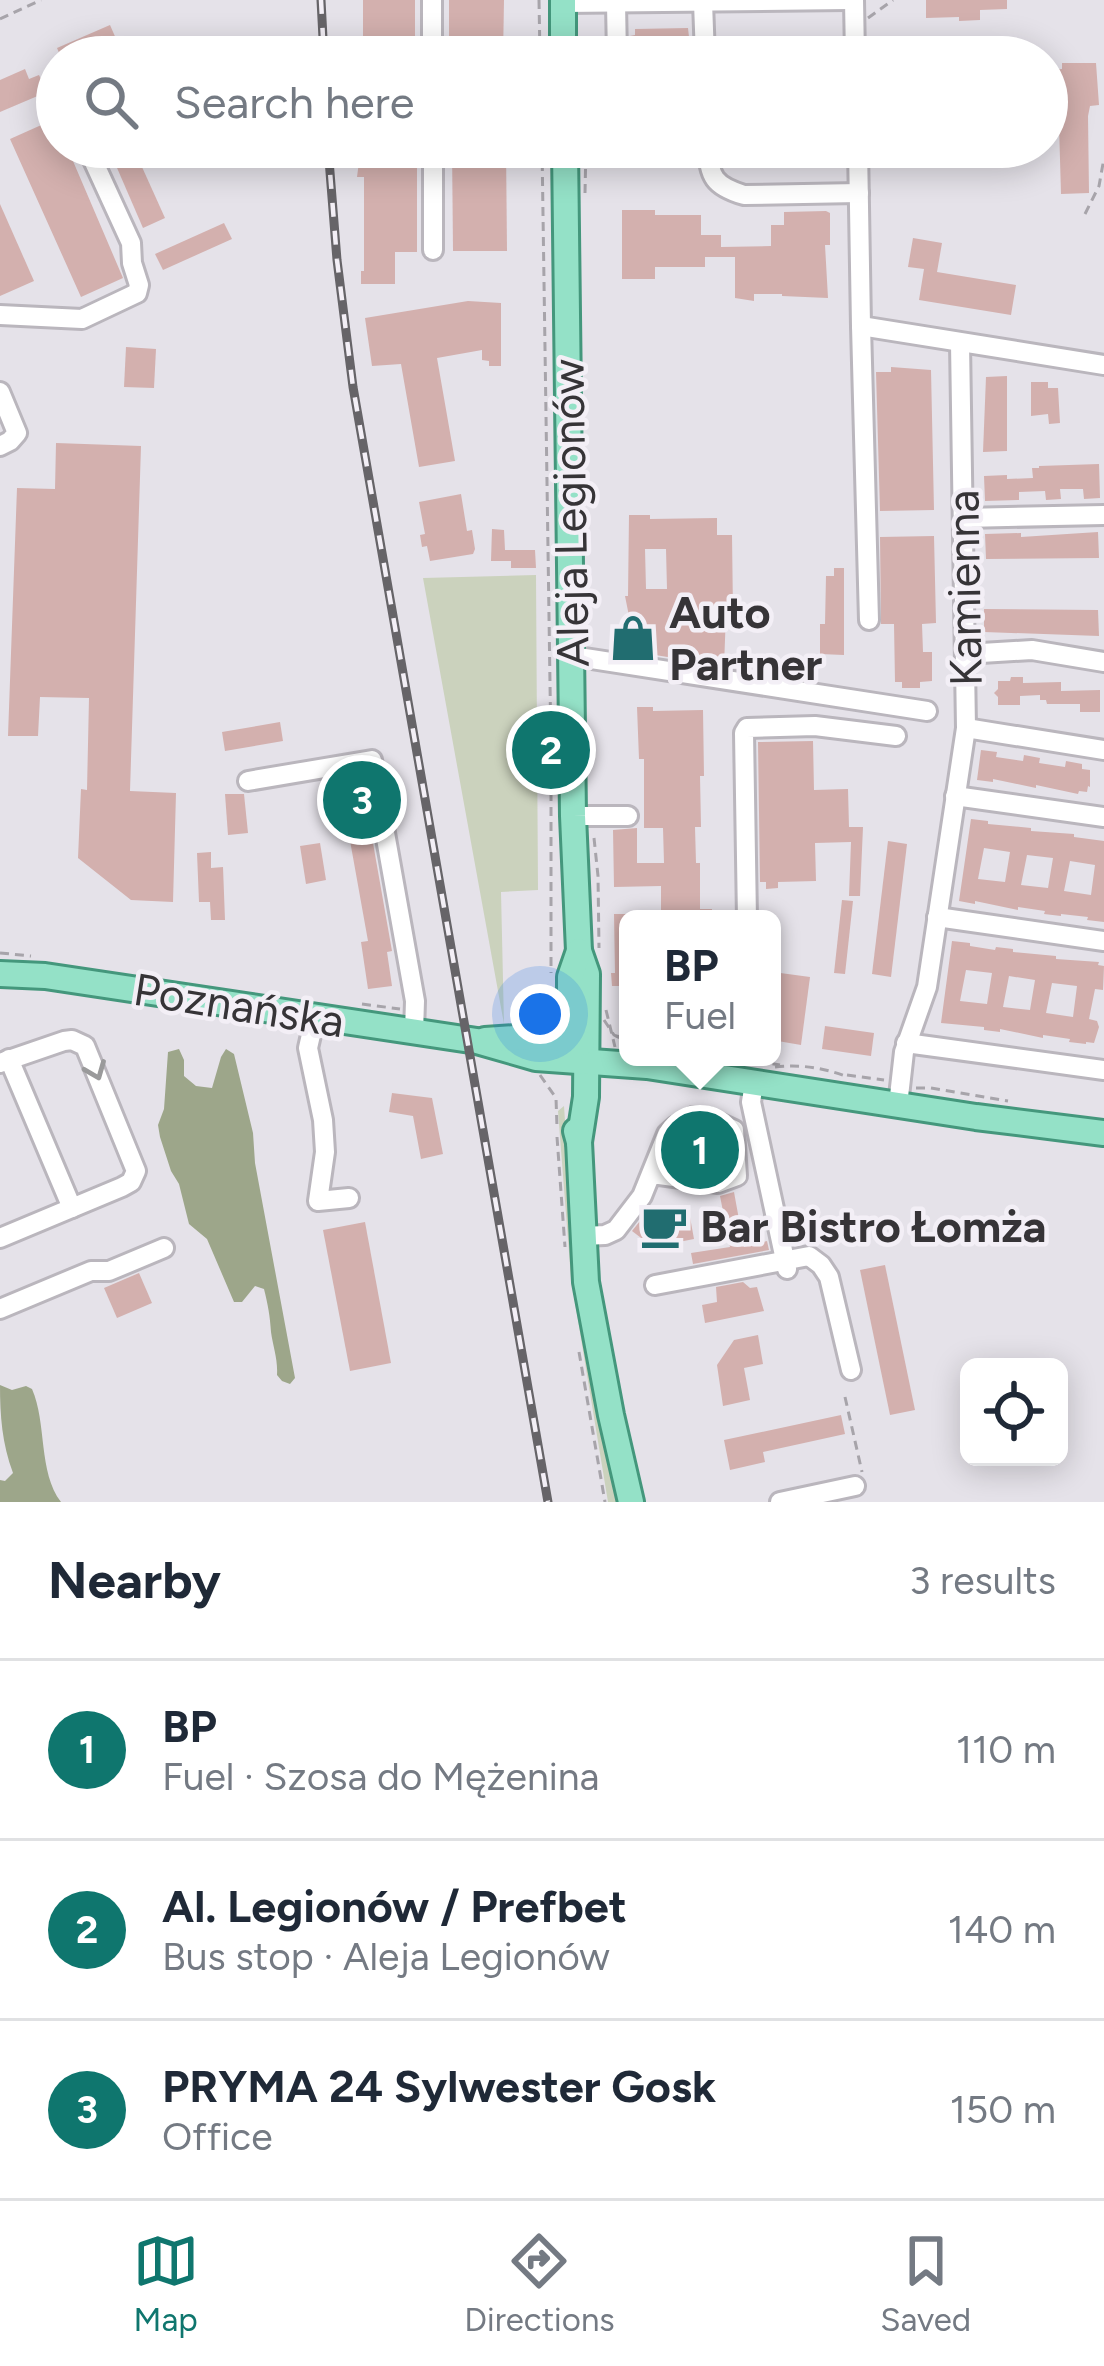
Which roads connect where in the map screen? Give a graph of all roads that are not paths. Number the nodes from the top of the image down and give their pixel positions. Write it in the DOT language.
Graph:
graph roads {
  1 [pos="432,0"];
  2 [pos="851,0"];
  3 [pos="555,1"];
  4 [pos="703,2"];
  5 [pos="616,3"];
  6 [pos="432,36"];
  7 [pos="560,36"];
  8 [pos="617,36"];
  9 [pos="704,36"];
  10 [pos="854,36"];
  11 [pos="97,168"];
  12 [pos="433,168"];
  13 [pos="565,168"];
  14 [pos="709,168"];
  15 [pos="858,168"];
  16 [pos="859,193"];
  17 [pos="433,250"];
  18 [pos="0,315"];
  19 [pos="861,326"];
  20 [pos="960,343"];
  21 [pos="1104,365"];
  22 [pos="0,392"];
  23 [pos="0,446"];
  24 [pos="1104,515"];
  25 [pos="963,518"];
  26 [pos="869,620"];
  27 [pos="965,654"];
  28 [pos="572,656"];
  29 [pos="1104,662"];
  30 [pos="927,711"];
  31 [pos="965,728"];
  32 [pos="896,736"];
  33 [pos="1104,750"];
  34 [pos="248,781"];
  35 [pos="956,796"];
  36 [pos="573,816"];
  37 [pos="628,816"];
  38 [pos="1104,817"];
  39 [pos="747,910"];
  40 [pos="937,917"];
  41 [pos="1104,941"];
  42 [pos="0,974"];
  43 [pos="315,1016"];
  44 [pos="414,1032"];
  45 [pos="477,1041"];
  46 [pos="906,1043"];
  47 [pos="577,1051"];
  48 [pos="619,1060"];
  49 [pos="5,1061"];
  50 [pos="647,1066"];
  51 [pos="1104,1070"];
  52 [pos="733,1071"];
  53 [pos="899,1094"];
  54 [pos="709,1118"];
  55 [pos="1104,1133"];
  56 [pos="652,1174"];
  57 [pos="349,1198"];
  58 [pos="72,1208"];
  59 [pos="1,1234"];
  60 [pos="584,1236"];
  61 [pos="164,1248"];
  62 [pos="785,1264"];
  63 [pos="655,1285"];
  64 [pos="0,1309"];
  65 [pos="851,1370"];
  66 [pos="855,1486"];
  67 [pos="631,1502"];
  68 [pos="780,1502"];
  1 -- 6 [label="street"];
  2 -- 4 [label="street"];
  2 -- 10 [label="street"];
  3 -- 5 [label="street"];
  3 -- 7 [label="main road"];
  4 -- 5 [label="street"];
  4 -- 9 [label="street"];
  5 -- 8 [label="street"];
  11 -- 18 [label="street"];
  12 -- 17 [label="street"];
  13 -- 28 [label="main road, Aleja Legionów"];
  14 -- 16 [label="street"];
  15 -- 16 [label="street"];
  16 -- 19 [label="street"];
  19 -- 20 [label="street"];
  19 -- 26 [label="street"];
  20 -- 21 [label="street"];
  20 -- 25 [label="street, Kamienna"];
  22 -- 23 [label="street"];
  24 -- 25 [label="street"];
  25 -- 27 [label="street, Kamienna"];
  27 -- 29 [label="street"];
  27 -- 31 [label="street, Kamienna"];
  28 -- 30 [label="street"];
  28 -- 36 [label="main road, Aleja Legionów"];
  31 -- 33 [label="street"];
  31 -- 35 [label="street, Kamienna"];
  32 -- 39 [label="street"];
  34 -- 44 [label="street"];
  35 -- 38 [label="street"];
  35 -- 40 [label="street, Kamienna"];
  36 -- 37 [label="street"];
  36 -- 47 [label="main road, Aleja Legionów"];
  40 -- 41 [label="street"];
  40 -- 46 [label="street, Kamienna"];
  42 -- 43 [label="main road, Poznańska"];
  43 -- 44 [label="main road, Poznańska"];
  43 -- 57 [label="street"];
  44 -- 45 [label="main road, Poznańska"];
  45 -- 47 [label="main road, Poznańska"];
  45 -- 47 [label="main road, Poznańska"];
  46 -- 51 [label="street"];
  46 -- 53 [label="street, Kamienna"];
  47 -- 48 [label="main road"];
  47 -- 60 [label="main road, Aleja Legionów"];
  49 -- 58 [label="street"];
  49 -- 58 [label="street, one-way"];
  50 -- 52 [label="main road"];
  52 -- 53 [label="main road"];
  52 -- 54 [label="street"];
  52 -- 62 [label="street"];
  53 -- 55 [label="main road"];
  54 -- 56 [label="street"];
  54 -- 56 [label="street"];
  56 -- 60 [label="street"];
  58 -- 59 [label="street"];
  60 -- 67 [label="main road, Aleja Legionów"];
  61 -- 64 [label="street"];
  62 -- 63 [label="street"];
  62 -- 65 [label="street"];
  66 -- 68 [label="street"];
}
